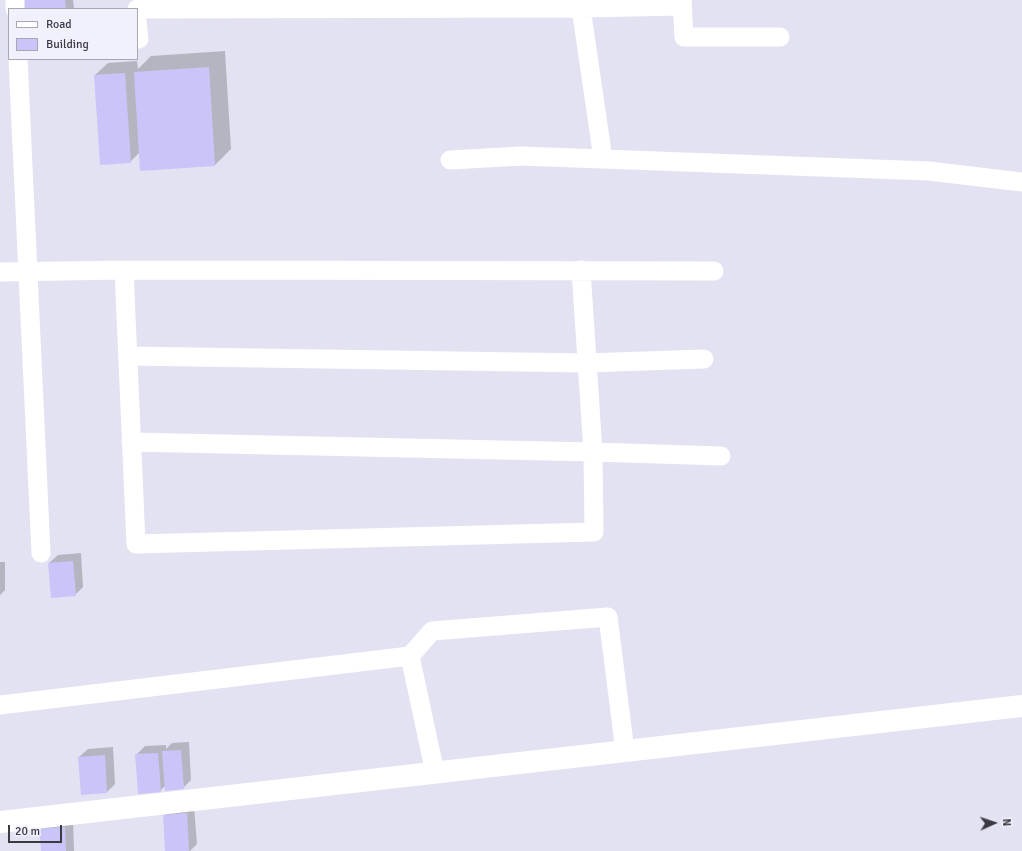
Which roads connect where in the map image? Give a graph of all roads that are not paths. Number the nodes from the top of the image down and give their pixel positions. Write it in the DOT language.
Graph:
graph roads {
  1 [pos="682,3"];
  2 [pos="550,4"];
  3 [pos="581,8"];
  4 [pos="138,9"];
  5 [pos="780,37"];
  6 [pos="18,60"];
  7 [pos="450,160"];
  8 [pos="603,160"];
  9 [pos="1022,182"];
  10 [pos="124,270"];
  11 [pos="581,270"];
  12 [pos="28,271"];
  13 [pos="714,271"];
  14 [pos="0,272"];
  15 [pos="128,356"];
  16 [pos="704,359"];
  17 [pos="586,363"];
  18 [pos="131,442"];
  19 [pos="593,452"];
  20 [pos="721,456"];
  21 [pos="41,553"];
  22 [pos="410,656"];
  23 [pos="0,705"];
  24 [pos="1022,706"];
  25 [pos="624,751"];
  26 [pos="435,773"];
  27 [pos="0,822"];
  1 -- 3 [label="street"];
  1 -- 5 [label="street"];
  2 -- 3 [label="street"];
  2 -- 4 [label="street"];
  3 -- 8 [label="street"];
  6 -- 12 [label="street"];
  7 -- 8 [label="street"];
  8 -- 9 [label="street"];
  10 -- 11 [label="street"];
  10 -- 12 [label="street"];
  10 -- 15 [label="street"];
  11 -- 13 [label="street"];
  11 -- 17 [label="street"];
  12 -- 14 [label="street"];
  12 -- 21 [label="street"];
  15 -- 17 [label="street"];
  15 -- 18 [label="street"];
  16 -- 17 [label="street"];
  17 -- 19 [label="street"];
  18 -- 19 [label="street"];
  18 -- 19 [label="street"];
  19 -- 20 [label="street"];
  22 -- 23 [label="street"];
  22 -- 25 [label="street"];
  22 -- 26 [label="street"];
  24 -- 25 [label="street"];
  25 -- 26 [label="street"];
  26 -- 27 [label="street"];
}
